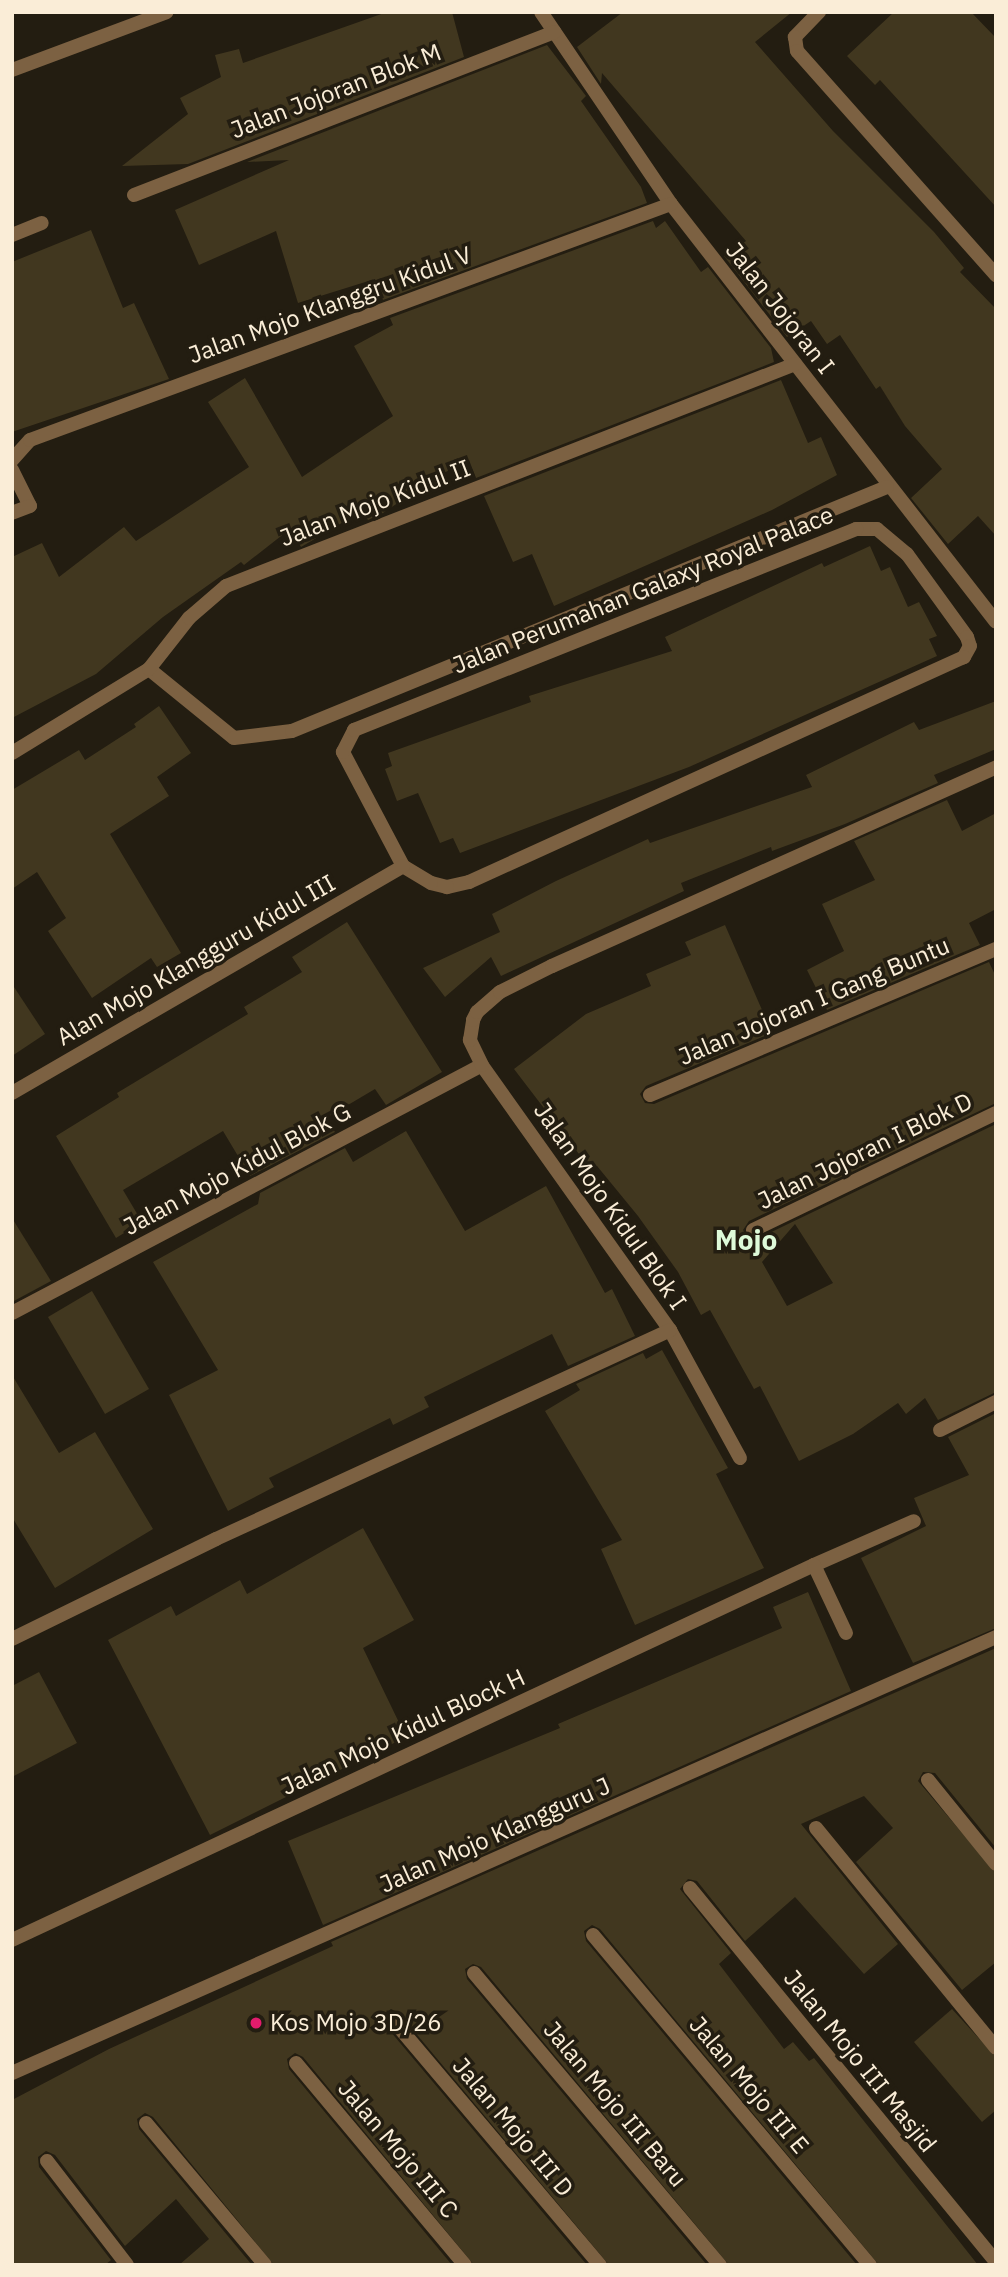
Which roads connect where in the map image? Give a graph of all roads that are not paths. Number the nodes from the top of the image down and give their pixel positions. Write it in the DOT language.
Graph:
graph roads {
  1 [pos="167,12"];
  2 [pos="541,12"];
  3 [pos="819,12"];
  4 [pos="555,32"];
  5 [pos="12,70"];
  6 [pos="134,195"];
  7 [pos="671,204"];
  8 [pos="42,223"];
  9 [pos="12,235"];
  10 [pos="996,275"];
  11 [pos="795,364"];
  12 [pos="12,460"];
  13 [pos="12,470"];
  14 [pos="887,487"];
  15 [pos="12,513"];
  16 [pos="994,615"];
  17 [pos="149,669"];
  18 [pos="12,753"];
  19 [pos="996,767"];
  20 [pos="403,866"];
  21 [pos="996,949"];
  22 [pos="482,1065"];
  23 [pos="12,1093"];
  24 [pos="650,1095"];
  25 [pos="996,1113"];
  26 [pos="753,1230"];
  27 [pos="12,1313"];
  28 [pos="670,1330"];
  29 [pos="996,1402"];
  30 [pos="940,1430"];
  31 [pos="740,1458"];
  32 [pos="914,1521"];
  33 [pos="814,1565"];
  34 [pos="846,1633"];
  35 [pos="996,1637"];
  36 [pos="12,1639"];
  37 [pos="928,1780"];
  38 [pos="816,1828"];
  39 [pos="996,1864"];
  40 [pos="690,1888"];
  41 [pos="593,1935"];
  42 [pos="12,1940"];
  43 [pos="474,1973"];
  44 [pos="392,2019"];
  45 [pos="996,2048"];
  46 [pos="296,2063"];
  47 [pos="12,2073"];
  48 [pos="146,2123"];
  49 [pos="47,2161"];
  50 [pos="996,2262"];
  51 [pos="127,2265"];
  52 [pos="265,2265"];
  53 [pos="465,2265"];
  54 [pos="600,2265"];
  55 [pos="720,2265"];
  56 [pos="870,2265"];
  1 -- 5 [label="street"];
  2 -- 4 [label="street, Jalan Jojoran I"];
  3 -- 10 [label="street"];
  4 -- 6 [label="street, Jalan Jojoran Blok M"];
  4 -- 7 [label="street, Jalan Jojoran I"];
  7 -- 11 [label="street, Jalan Jojoran I"];
  7 -- 12 [label="street, Jalan Mojo Klanggru Kidul V"];
  8 -- 9 [label="street"];
  11 -- 14 [label="street, Jalan Jojoran I"];
  11 -- 17 [label="street, Jalan Mojo Kidul II"];
  13 -- 15 [label="street"];
  14 -- 16 [label="street, Jalan Jojoran I"];
  14 -- 17 [label="street"];
  17 -- 18 [label="street, Jalan Mojo Kidul II"];
  19 -- 22 [label="street, Jalan Mojo Kidul Blok I"];
  20 -- 20 [label="street, Jalan Perumahan Galaxy Royal Palace"];
  20 -- 23 [label="street, Alan Mojo Klangguru Kidul III"];
  21 -- 24 [label="street, Jalan Jojoran I Gang Buntu"];
  22 -- 27 [label="street, Jalan Mojo Kidul Blok G"];
  22 -- 28 [label="street, Jalan Mojo Kidul Blok I"];
  25 -- 26 [label="street, Jalan Jojoran I Blok D"];
  28 -- 31 [label="street"];
  28 -- 36 [label="street, Jalan Mojo Kidul Blok I"];
  29 -- 30 [label="street"];
  32 -- 33 [label="street, Jalan Mojo Kidul Block H"];
  33 -- 34 [label="street"];
  33 -- 42 [label="street, Jalan Mojo Kidul Block H"];
  35 -- 47 [label="street, Jalan Mojo Klangguru J"];
  37 -- 39 [label="street"];
  38 -- 45 [label="street"];
  40 -- 50 [label="street, Jalan Mojo III Masjid"];
  41 -- 56 [label="street, Jalan Mojo III E"];
  43 -- 55 [label="street, Jalan Mojo III Baru"];
  44 -- 54 [label="street, Jalan Mojo III D"];
  46 -- 53 [label="street, Jalan Mojo III C"];
  48 -- 52 [label="street"];
  49 -- 51 [label="street"];
}
